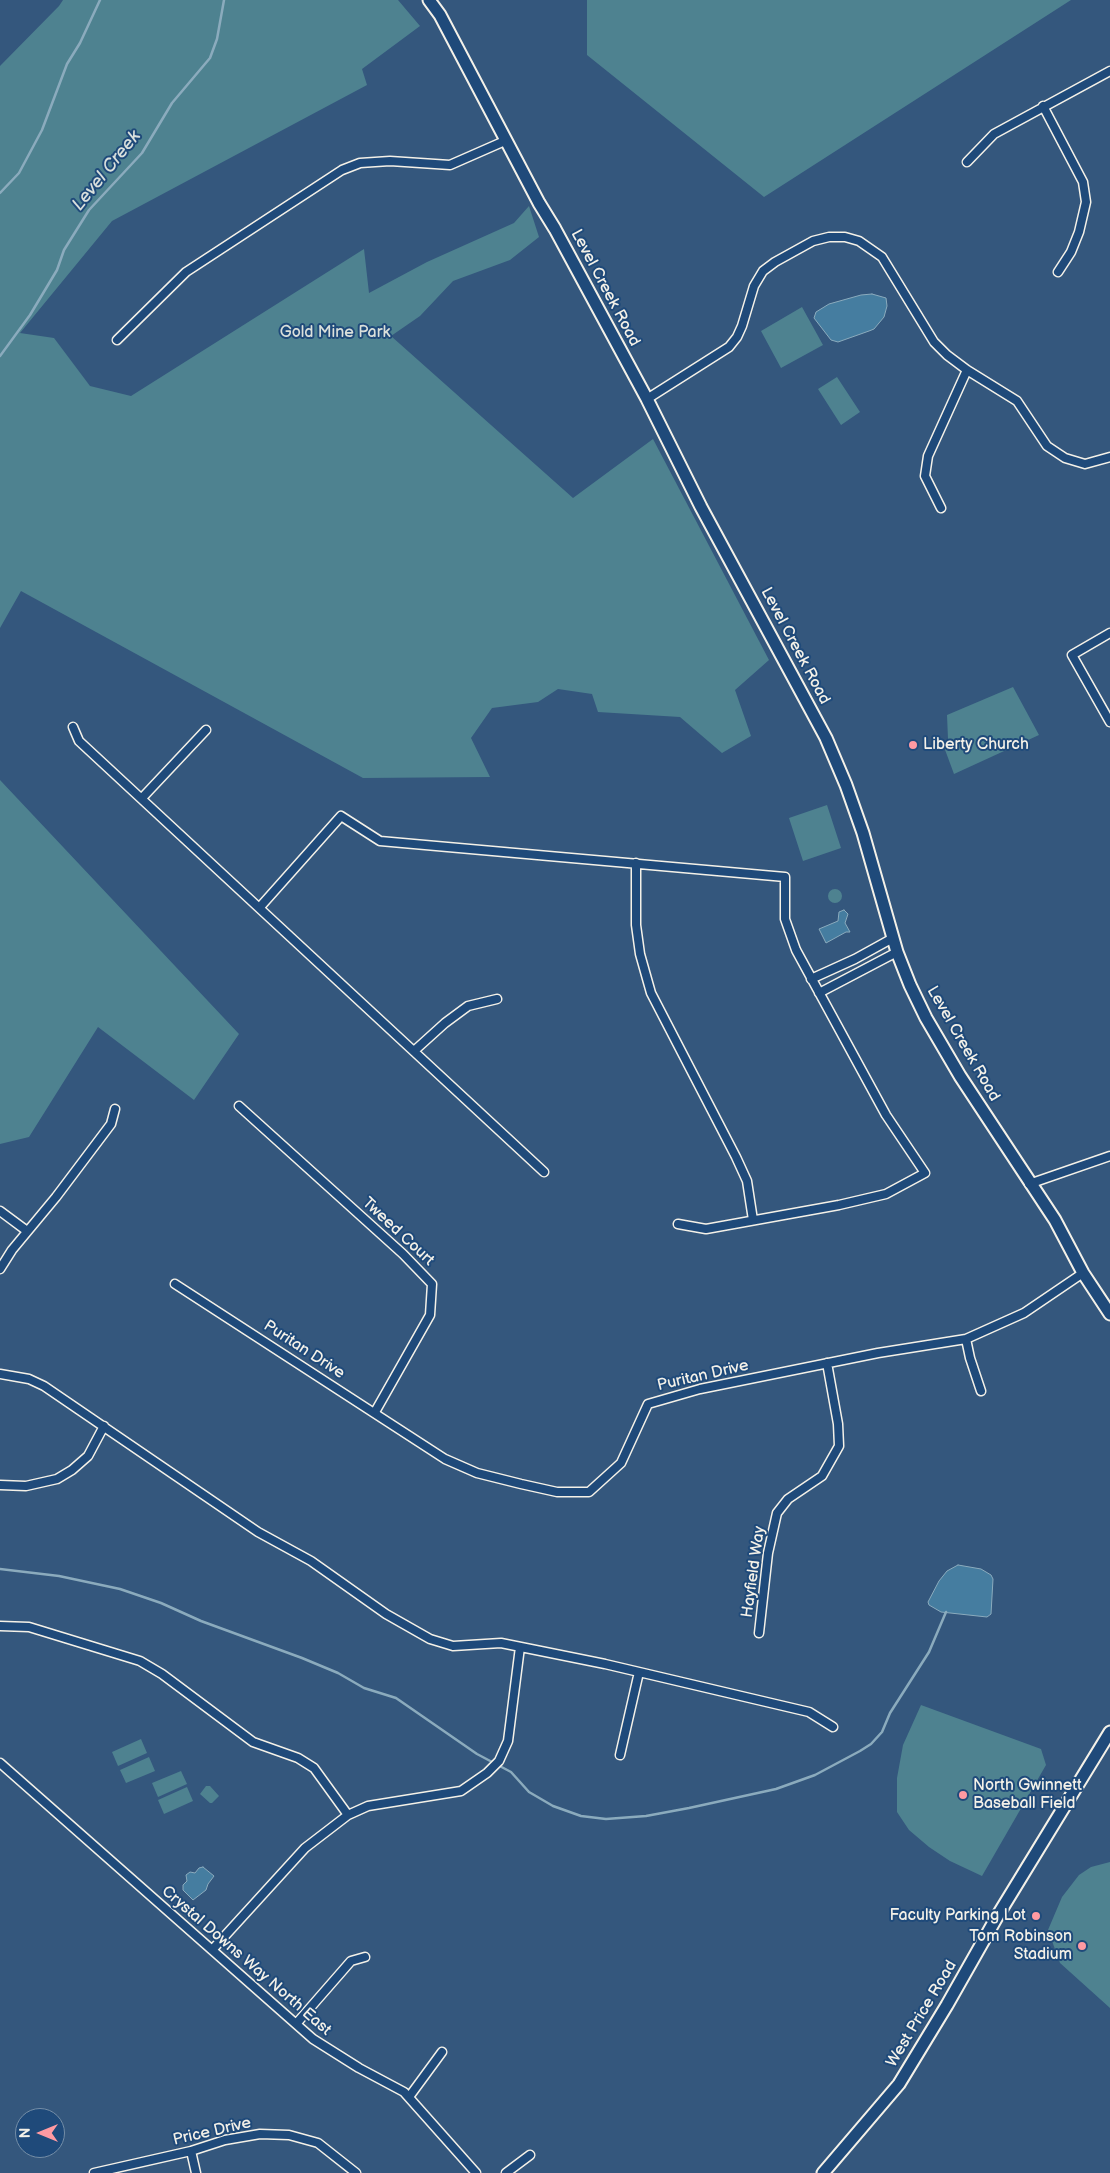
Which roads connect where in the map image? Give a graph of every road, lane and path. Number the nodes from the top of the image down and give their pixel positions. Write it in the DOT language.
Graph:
graph roads {
  1 [pos="430,0"];
  2 [pos="1110,71"];
  3 [pos="1043,106"];
  4 [pos="507,140"];
  5 [pos="967,162"];
  6 [pos="1058,272"];
  7 [pos="117,340"];
  8 [pos="967,370"];
  9 [pos="647,399"];
  10 [pos="1110,457"];
  11 [pos="941,508"];
  12 [pos="1110,633"];
  13 [pos="1110,722"];
  14 [pos="73,727"];
  15 [pos="206,730"];
  16 [pos="142,798"];
  17 [pos="636,863"];
  18 [pos="260,907"];
  19 [pos="893,938"];
  20 [pos="897,952"];
  21 [pos="811,979"];
  22 [pos="819,994"];
  23 [pos="496,999"];
  24 [pos="414,1051"];
  25 [pos="239,1106"];
  26 [pos="115,1109"];
  27 [pos="1110,1156"];
  28 [pos="544,1172"];
  29 [pos="1029,1184"];
  30 [pos="0,1211"];
  31 [pos="753,1220"];
  32 [pos="678,1224"];
  33 [pos="28,1231"];
  34 [pos="0,1269"];
  35 [pos="1083,1273"];
  36 [pos="175,1284"];
  37 [pos="1110,1314"];
  38 [pos="966,1339"];
  39 [pos="827,1363"];
  40 [pos="0,1374"];
  41 [pos="981,1390"];
  42 [pos="375,1412"];
  43 [pos="104,1426"];
  44 [pos="0,1485"];
  45 [pos="0,1626"];
  46 [pos="759,1633"];
  47 [pos="520,1646"];
  48 [pos="639,1672"];
  49 [pos="833,1727"];
  50 [pos="1110,1732"];
  51 [pos="620,1755"];
  52 [pos="0,1763"];
  53 [pos="348,1815"];
  54 [pos="212,1950"];
  55 [pos="365,1957"];
  56 [pos="296,2024"];
  57 [pos="442,2052"];
  58 [pos="409,2097"];
  59 [pos="191,2151"];
  60 [pos="530,2155"];
  61 [pos="94,2173"];
  62 [pos="196,2173"];
  63 [pos="356,2173"];
  64 [pos="476,2173"];
  65 [pos="506,2173"];
  66 [pos="823,2173"];
  1 -- 4 [label="street, Level Creek Road"];
  2 -- 3 [label="street"];
  3 -- 5 [label="street"];
  3 -- 6 [label="street"];
  4 -- 7 [label="street"];
  4 -- 9 [label="street, Level Creek Road"];
  8 -- 9 [label="street"];
  8 -- 10 [label="street"];
  8 -- 11 [label="street"];
  9 -- 19 [label="street, Level Creek Road"];
  12 -- 13 [label="street"];
  14 -- 16 [label="street"];
  15 -- 16 [label="street"];
  16 -- 18 [label="street"];
  17 -- 18 [label="street"];
  17 -- 21 [label="street"];
  17 -- 31 [label="street"];
  18 -- 24 [label="street"];
  19 -- 20 [label="street, Level Creek Road"];
  19 -- 21 [label="street"];
  20 -- 22 [label="street"];
  20 -- 29 [label="street, Level Creek Road"];
  21 -- 22 [label="street"];
  22 -- 31 [label="street"];
  23 -- 24 [label="street"];
  24 -- 28 [label="street"];
  25 -- 42 [label="street, Tweed Court"];
  26 -- 33 [label="street"];
  27 -- 29 [label="street"];
  29 -- 35 [label="street, Level Creek Road"];
  30 -- 33 [label="street"];
  31 -- 32 [label="street"];
  33 -- 34 [label="street"];
  35 -- 37 [label="street, Level Creek Road"];
  35 -- 38 [label="street, Puritan Drive"];
  36 -- 42 [label="street, Puritan Drive"];
  38 -- 39 [label="street, Puritan Drive"];
  38 -- 41 [label="street"];
  39 -- 42 [label="street, Puritan Drive"];
  39 -- 46 [label="street, Hayfield Way"];
  40 -- 43 [label="street"];
  43 -- 44 [label="street"];
  43 -- 47 [label="street"];
  45 -- 53 [label="street"];
  47 -- 48 [label="street"];
  47 -- 53 [label="street"];
  48 -- 49 [label="street"];
  48 -- 51 [label="street"];
  50 -- 66 [label="street, West Price Road"];
  52 -- 54 [label="street, Crystal Downs Way North East"];
  53 -- 54 [label="street"];
  54 -- 56 [label="street, Crystal Downs Way North East"];
  55 -- 56 [label="street"];
  56 -- 58 [label="street, Crystal Downs Way North East"];
  57 -- 58 [label="street"];
  58 -- 64 [label="street, Crystal Downs Way North East"];
  59 -- 61 [label="street, Price Drive"];
  59 -- 62 [label="street"];
  59 -- 63 [label="street, Price Drive"];
  60 -- 65 [label="street"];
}
